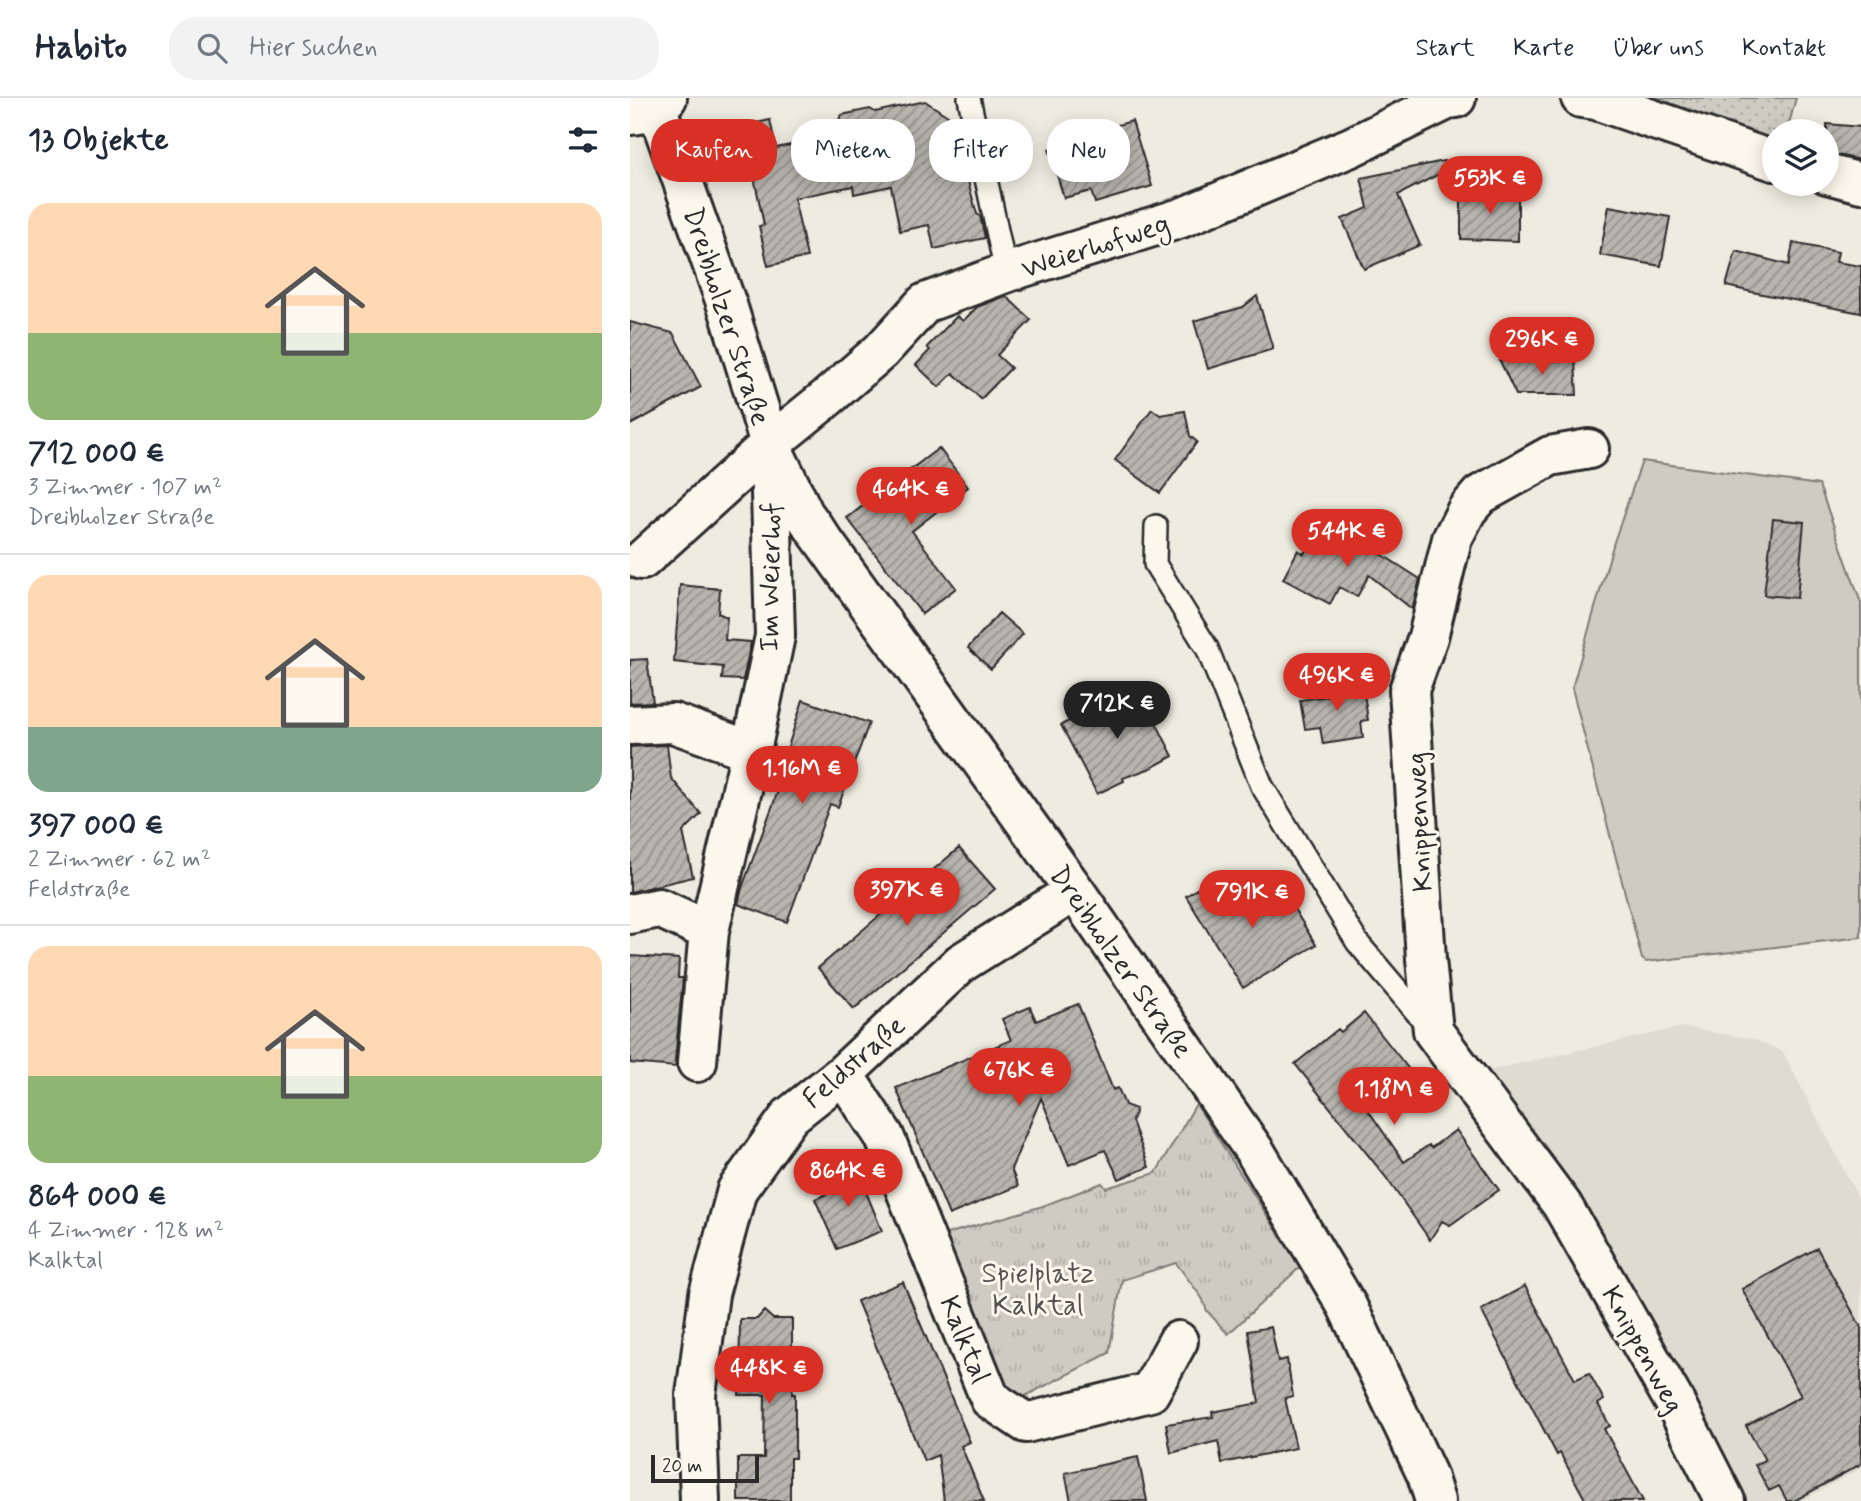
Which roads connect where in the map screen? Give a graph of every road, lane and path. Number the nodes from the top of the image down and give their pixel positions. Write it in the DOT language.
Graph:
graph roads {
  1 [pos="969,98"];
  2 [pos="1456,98"];
  3 [pos="1581,98"];
  4 [pos="651,107"];
  5 [pos="1762,157"];
  6 [pos="1839,177"];
  7 [pos="1861,183"];
  8 [pos="1006,273"];
  9 [pos="770,444"];
  10 [pos="1590,449"];
  11 [pos="1156,526"];
  12 [pos="642,560"];
  13 [pos="630,725"];
  14 [pos="751,751"];
  15 [pos="1075,891"];
  16 [pos="630,914"];
  17 [pos="709,931"];
  18 [pos="1433,1031"];
  19 [pos="697,1062"];
  20 [pos="843,1074"];
  21 [pos="1178,1341"];
  22 [pos="700,1501"];
  23 [pos="1435,1501"];
  24 [pos="1725,1501"];
  1 -- 8 [label="lane"];
  2 -- 8 [label="street, Weierhofweg"];
  3 -- 5 [label="street"];
  4 -- 9 [label="street, Dreibholzer Straße"];
  6 -- 7 [label="street"];
  8 -- 9 [label="street, Weierhofweg"];
  9 -- 12 [label="street, Dreibholzer Straße"];
  9 -- 14 [label="street, Im Weierhof"];
  9 -- 15 [label="street, Dreibholzer Straße"];
  10 -- 18 [label="street, Knippenweg"];
  11 -- 18 [label="lane, Knippenweg"];
  13 -- 14 [label="street"];
  14 -- 17 [label="street, Im Weierhof"];
  15 -- 20 [label="street, Feldstraße"];
  15 -- 23 [label="street, Dreibholzer Straße"];
  16 -- 17 [label="street"];
  17 -- 19 [label="street, Im Weierhof"];
  18 -- 24 [label="street, Knippenweg"];
  20 -- 21 [label="street, Kalktal"];
  20 -- 22 [label="street, Feldstraße"];
}
